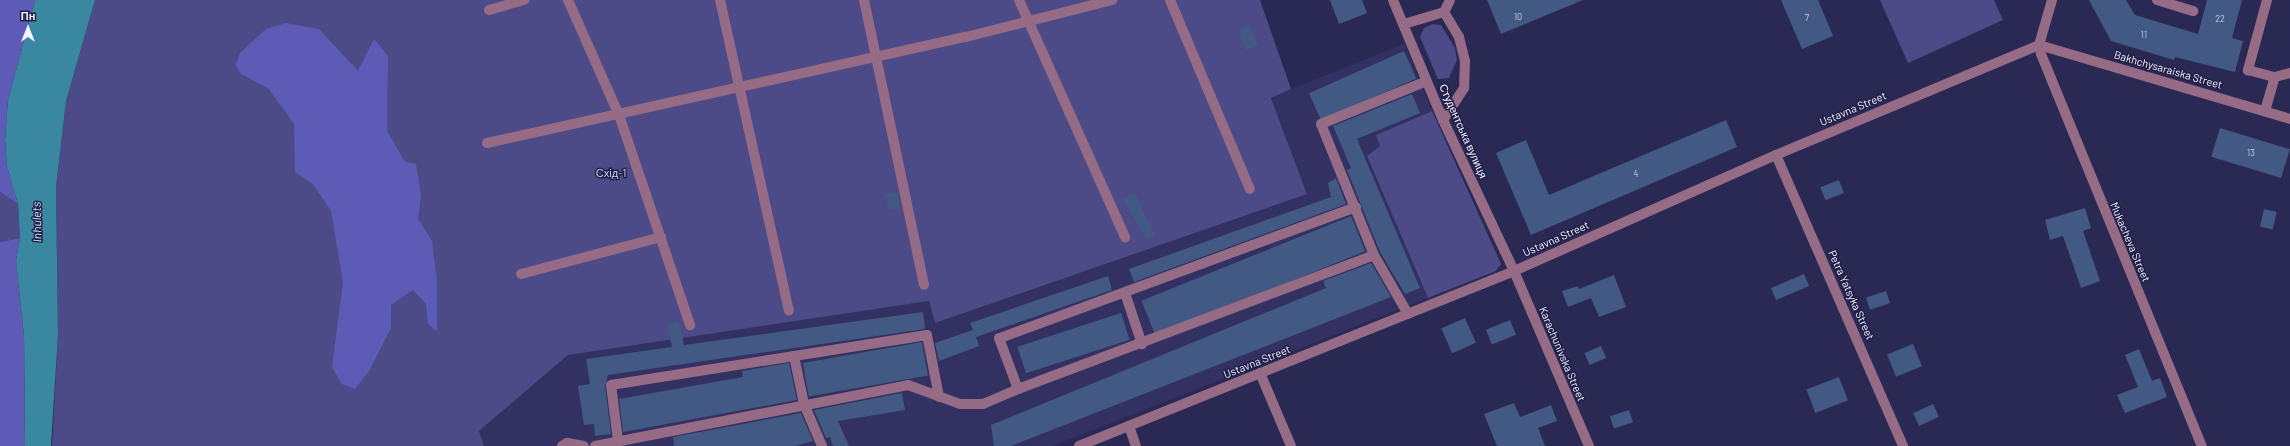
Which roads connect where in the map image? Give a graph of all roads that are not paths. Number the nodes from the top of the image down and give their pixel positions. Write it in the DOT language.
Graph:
graph roads {
  1 [pos="525,0"];
  2 [pos="568,0"];
  3 [pos="720,0"];
  4 [pos="864,0"];
  5 [pos="1019,0"];
  6 [pos="1112,0"];
  7 [pos="1170,0"];
  8 [pos="1393,0"];
  9 [pos="1450,0"];
  10 [pos="2052,0"];
  11 [pos="2157,0"];
  12 [pos="2267,0"];
  13 [pos="489,10"];
  14 [pos="2193,11"];
  15 [pos="1444,12"];
  16 [pos="1028,21"];
  17 [pos="1404,24"];
  18 [pos="2040,45"];
  19 [pos="877,57"];
  20 [pos="2290,73"];
  21 [pos="2274,78"];
  22 [pos="1427,81"];
  23 [pos="741,87"];
  24 [pos="2265,111"];
  25 [pos="619,114"];
  26 [pos="2290,119"];
  27 [pos="1443,120"];
  28 [pos="487,143"];
  29 [pos="1776,155"];
  30 [pos="1250,189"];
  31 [pos="1356,207"];
  32 [pos="660,237"];
  33 [pos="1125,237"];
  34 [pos="1374,255"];
  35 [pos="1514,271"];
  36 [pos="521,274"];
  37 [pos="924,285"];
  38 [pos="1126,293"];
  39 [pos="789,310"];
  40 [pos="1408,314"];
  41 [pos="690,325"];
  42 [pos="1142,344"];
  43 [pos="794,356"];
  44 [pos="1260,373"];
  45 [pos="1018,389"];
  46 [pos="939,397"];
  47 [pos="804,404"];
  48 [pos="1129,426"];
  49 [pos="618,441"];
  50 [pos="562,446"];
  51 [pos="584,446"];
  52 [pos="595,446"];
  53 [pos="822,446"];
  54 [pos="1080,446"];
  55 [pos="1136,446"];
  56 [pos="1291,446"];
  57 [pos="1589,446"];
  58 [pos="1903,446"];
  59 [pos="2202,446"];
  1 -- 13 [label="street"];
  2 -- 25 [label="street"];
  3 -- 23 [label="street"];
  4 -- 19 [label="street"];
  5 -- 16 [label="street"];
  6 -- 16 [label="street"];
  7 -- 30 [label="street"];
  8 -- 17 [label="street, Студентська вулиця"];
  9 -- 15 [label="street"];
  10 -- 18 [label="street"];
  11 -- 14 [label="street"];
  12 -- 21 [label="street"];
  15 -- 17 [label="street"];
  15 -- 27 [label="street"];
  16 -- 19 [label="street"];
  16 -- 33 [label="street"];
  17 -- 22 [label="street, Студентська вулиця"];
  18 -- 24 [label="street, Bakhchysaraiska Street"];
  18 -- 29 [label="street, Ustavna Street"];
  18 -- 59 [label="street, Mukacheva Street"];
  19 -- 23 [label="street"];
  19 -- 37 [label="street"];
  20 -- 21 [label="street"];
  21 -- 24 [label="street"];
  22 -- 27 [label="street, Студентська вулиця"];
  22 -- 31 [label="street"];
  23 -- 25 [label="street"];
  23 -- 39 [label="street"];
  24 -- 26 [label="street, Bakhchysaraiska Street"];
  25 -- 28 [label="street"];
  25 -- 32 [label="street"];
  27 -- 35 [label="street, Студентська вулиця"];
  29 -- 35 [label="street, Ustavna Street"];
  29 -- 58 [label="street, Petra Yatsyka Street"];
  31 -- 34 [label="street"];
  31 -- 38 [label="street"];
  32 -- 36 [label="street"];
  32 -- 41 [label="street"];
  34 -- 40 [label="street"];
  34 -- 42 [label="street"];
  35 -- 40 [label="street, Ustavna Street"];
  35 -- 57 [label="street, Karachunivska Street"];
  38 -- 42 [label="street"];
  38 -- 45 [label="street"];
  40 -- 44 [label="street, Ustavna Street"];
  42 -- 45 [label="street"];
  43 -- 46 [label="street"];
  43 -- 47 [label="street"];
  43 -- 49 [label="street"];
  44 -- 48 [label="street, Ustavna Street"];
  44 -- 56 [label="street"];
  45 -- 46 [label="street"];
  46 -- 47 [label="street"];
  47 -- 49 [label="street"];
  47 -- 53 [label="street"];
  48 -- 54 [label="street, Ustavna Street"];
  48 -- 55 [label="street"];
  49 -- 52 [label="street"];
  50 -- 51 [label="street"];
}
